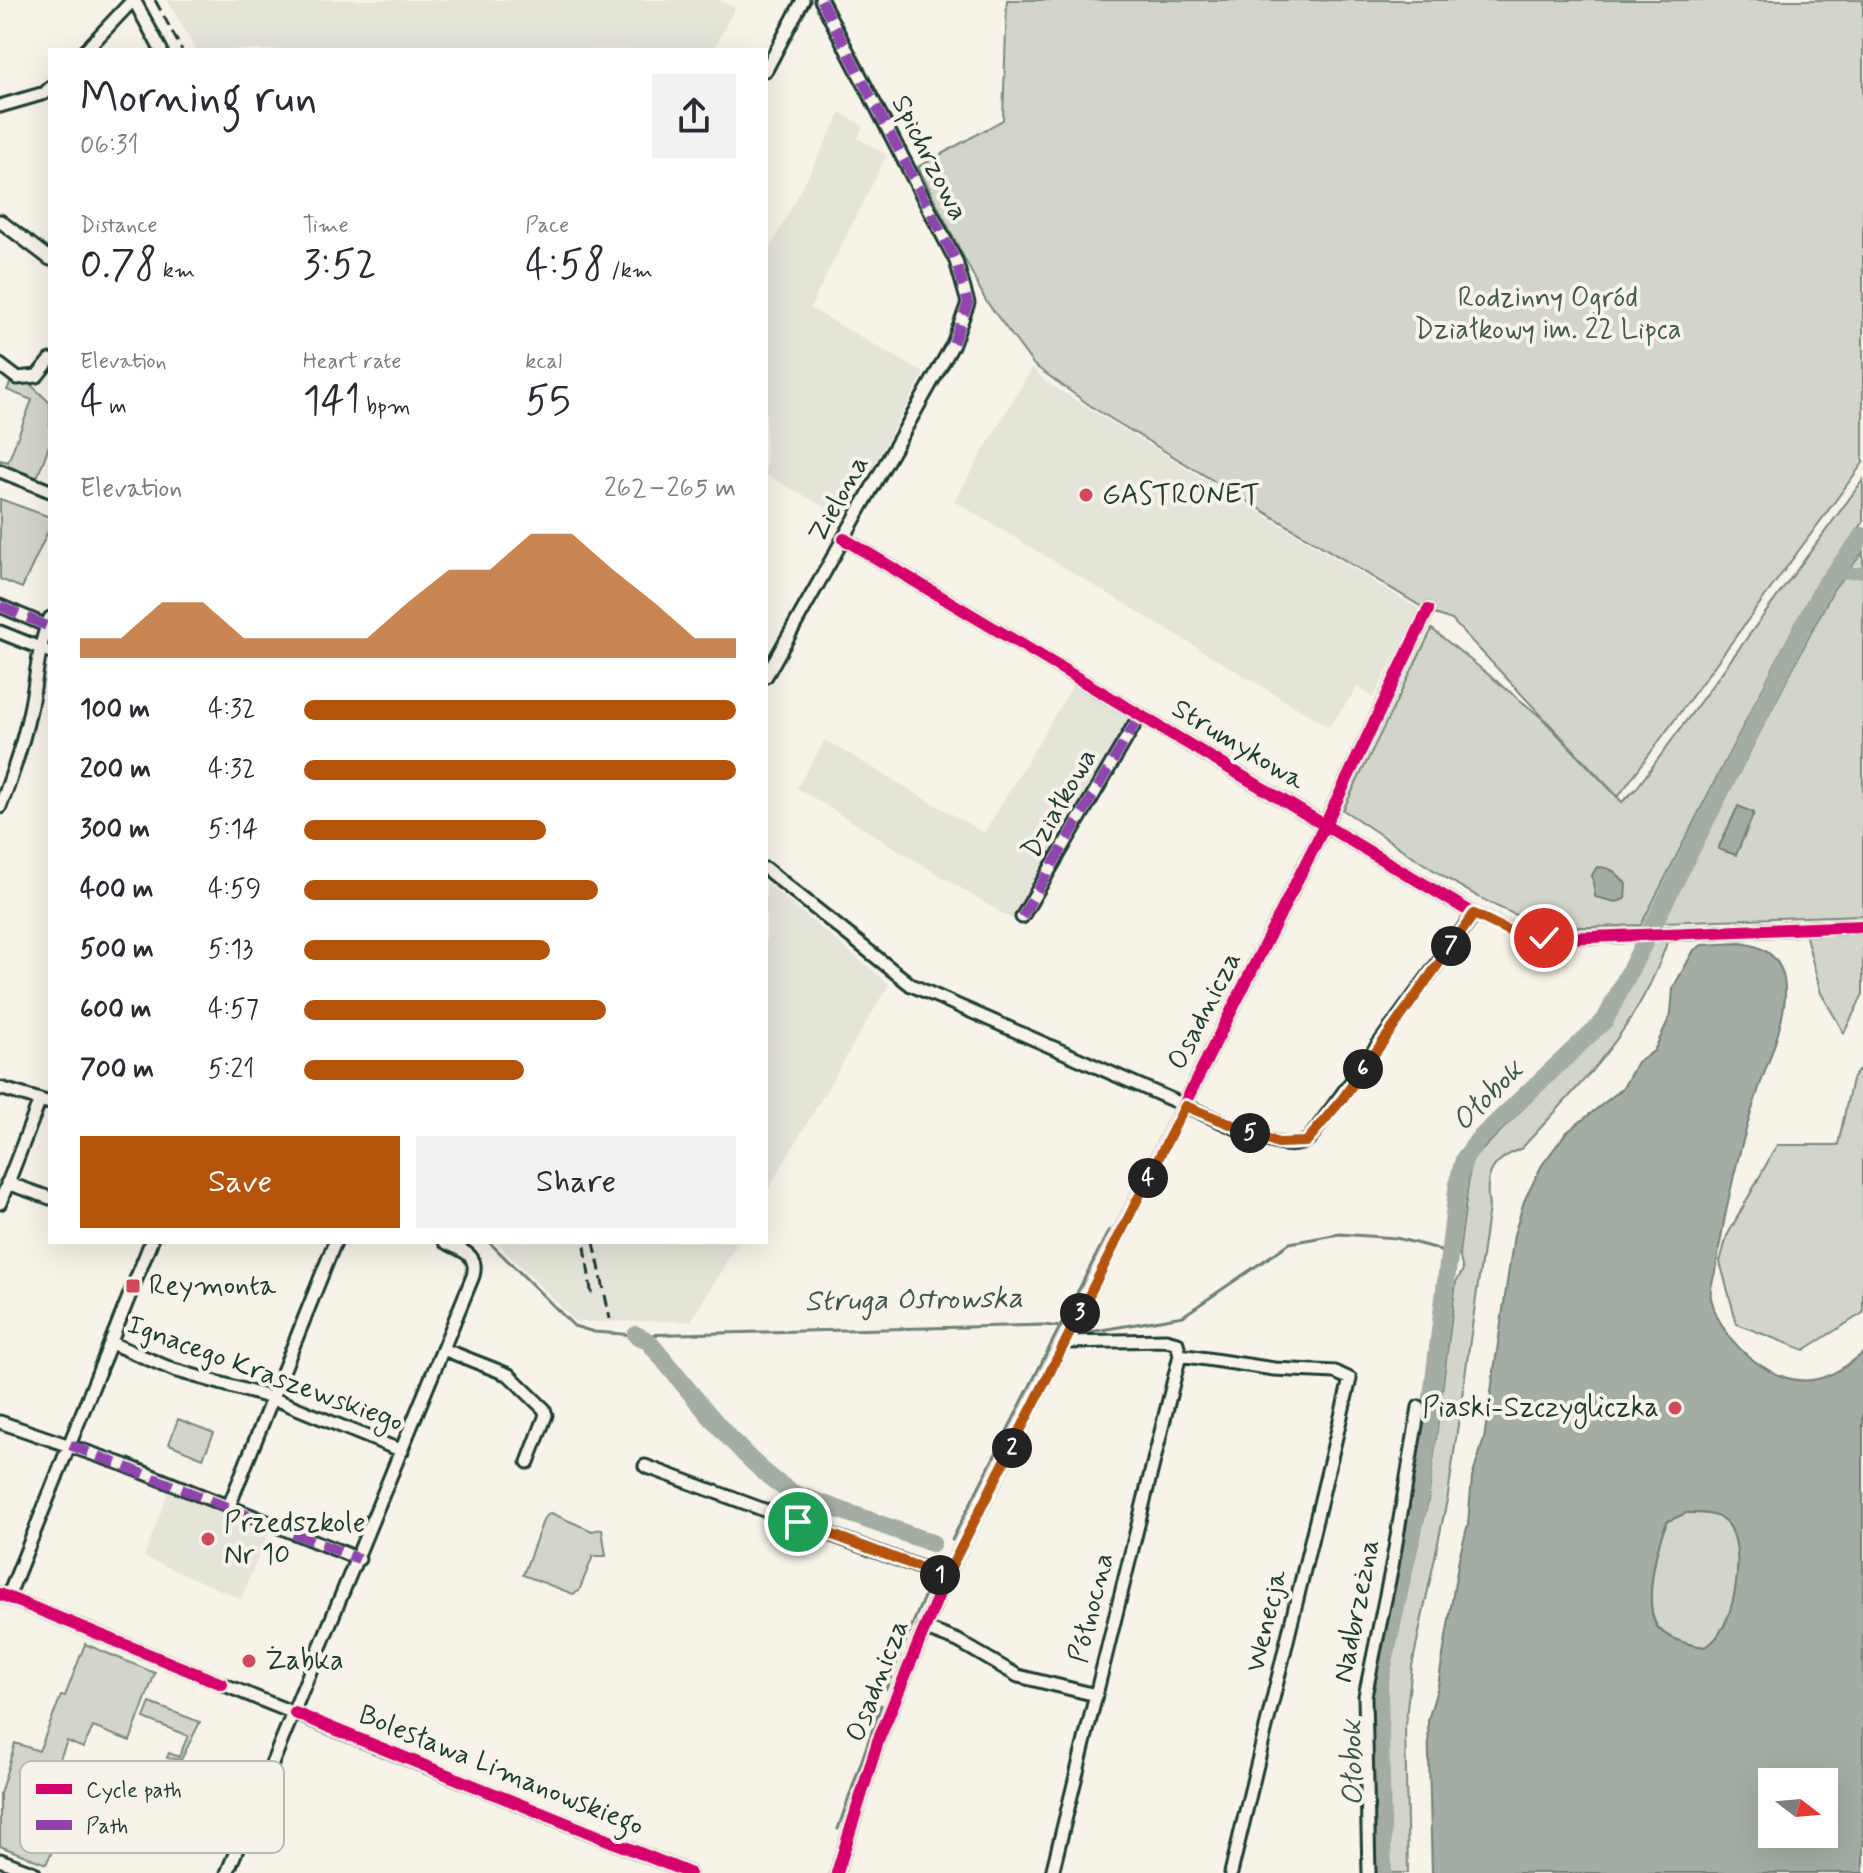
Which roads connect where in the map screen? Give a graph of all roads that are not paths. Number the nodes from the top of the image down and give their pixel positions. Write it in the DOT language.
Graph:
graph roads {
  1 [pos="133,0"];
  2 [pos="803,0"];
  3 [pos="821,0"];
  4 [pos="88,48"];
  5 [pos="160,48"];
  6 [pos="768,66"];
  7 [pos="48,90"];
  8 [pos="0,106"];
  9 [pos="0,221"];
  10 [pos="48,257"];
  11 [pos="953,344"];
  12 [pos="48,362"];
  13 [pos="0,365"];
  14 [pos="0,471"];
  15 [pos="48,490"];
  16 [pos="844,539"];
  17 [pos="0,606"];
  18 [pos="1428,610"];
  19 [pos="48,622"];
  20 [pos="0,632"];
  21 [pos="38,647"];
  22 [pos="48,651"];
  23 [pos="768,672"];
  24 [pos="1140,715"];
  25 [pos="0,807"];
  26 [pos="1325,825"];
  27 [pos="768,871"];
  28 [pos="1474,914"];
  29 [pos="1022,917"];
  30 [pos="1863,926"];
  31 [pos="0,1088"];
  32 [pos="45,1102"];
  33 [pos="1185,1106"];
  34 [pos="7,1183"];
  35 [pos="48,1197"];
  36 [pos="0,1203"];
  37 [pos="150,1244"];
  38 [pos="334,1244"];
  39 [pos="449,1244"];
  40 [pos="1066,1342"];
  41 [pos="111,1343"];
  42 [pos="443,1349"];
  43 [pos="1180,1355"];
  44 [pos="272,1398"];
  45 [pos="1419,1407"];
  46 [pos="0,1422"];
  47 [pos="70,1445"];
  48 [pos="402,1451"];
  49 [pos="528,1462"];
  50 [pos="645,1466"];
  51 [pos="229,1506"];
  52 [pos="359,1559"];
  53 [pos="946,1577"];
  54 [pos="4,1596"];
  55 [pos="924,1628"];
  56 [pos="1096,1695"];
  57 [pos="295,1713"];
  58 [pos="275,1761"];
  59 [pos="236,1853"];
  60 [pos="0,1860"];
  61 [pos="27,1872"];
  62 [pos="227,1873"];
  63 [pos="689,1873"];
  64 [pos="837,1873"];
  65 [pos="1052,1873"];
  66 [pos="1231,1873"];
  67 [pos="1369,1873"];
  1 -- 4 [label="street"];
  1 -- 5 [label="street"];
  2 -- 6 [label="street"];
  3 -- 11 [label="street, Spichrzowa"];
  7 -- 8 [label="street"];
  9 -- 10 [label="street"];
  11 -- 16 [label="street, Zielona"];
  12 -- 13 [label="street"];
  14 -- 15 [label="street"];
  16 -- 23 [label="street, Zielona"];
  16 -- 24 [label="street, Strumykowa"];
  17 -- 19 [label="street"];
  18 -- 26 [label="street, Osadnicza"];
  19 -- 21 [label="street"];
  20 -- 21 [label="street"];
  21 -- 22 [label="street"];
  21 -- 25 [label="street"];
  24 -- 26 [label="street, Strumykowa"];
  24 -- 29 [label="street, Działkowa"];
  26 -- 28 [label="street, Strumykowa"];
  26 -- 33 [label="street, Osadnicza"];
  27 -- 33 [label="street"];
  28 -- 30 [label="street, Strumykowa"];
  28 -- 33 [label="street"];
  31 -- 32 [label="street"];
  32 -- 34 [label="street"];
  33 -- 40 [label="street, Osadnicza"];
  34 -- 35 [label="street"];
  34 -- 36 [label="street"];
  37 -- 41 [label="street"];
  38 -- 44 [label="street"];
  39 -- 42 [label="street"];
  40 -- 43 [label="street"];
  40 -- 53 [label="street, Osadnicza"];
  41 -- 44 [label="street, Ignacego Kraszewskiego"];
  41 -- 47 [label="street"];
  42 -- 48 [label="street"];
  42 -- 49 [label="street"];
  43 -- 56 [label="street, Północna"];
  43 -- 66 [label="street, Wenecja"];
  44 -- 48 [label="street, Ignacego Kraszewskiego"];
  44 -- 51 [label="street"];
  45 -- 67 [label="street, Nadbrzeżna"];
  46 -- 47 [label="street"];
  47 -- 51 [label="street"];
  47 -- 54 [label="street"];
  48 -- 52 [label="street"];
  50 -- 53 [label="street"];
  51 -- 52 [label="street"];
  52 -- 57 [label="street"];
  53 -- 55 [label="street, Osadnicza"];
  54 -- 57 [label="street, Bolesława Limanowskiego"];
  55 -- 56 [label="street"];
  55 -- 64 [label="street, Osadnicza"];
  56 -- 65 [label="street, Północna"];
  57 -- 58 [label="street"];
  57 -- 63 [label="street, Bolesława Limanowskiego"];
  59 -- 62 [label="street"];
  60 -- 61 [label="street"];
}
